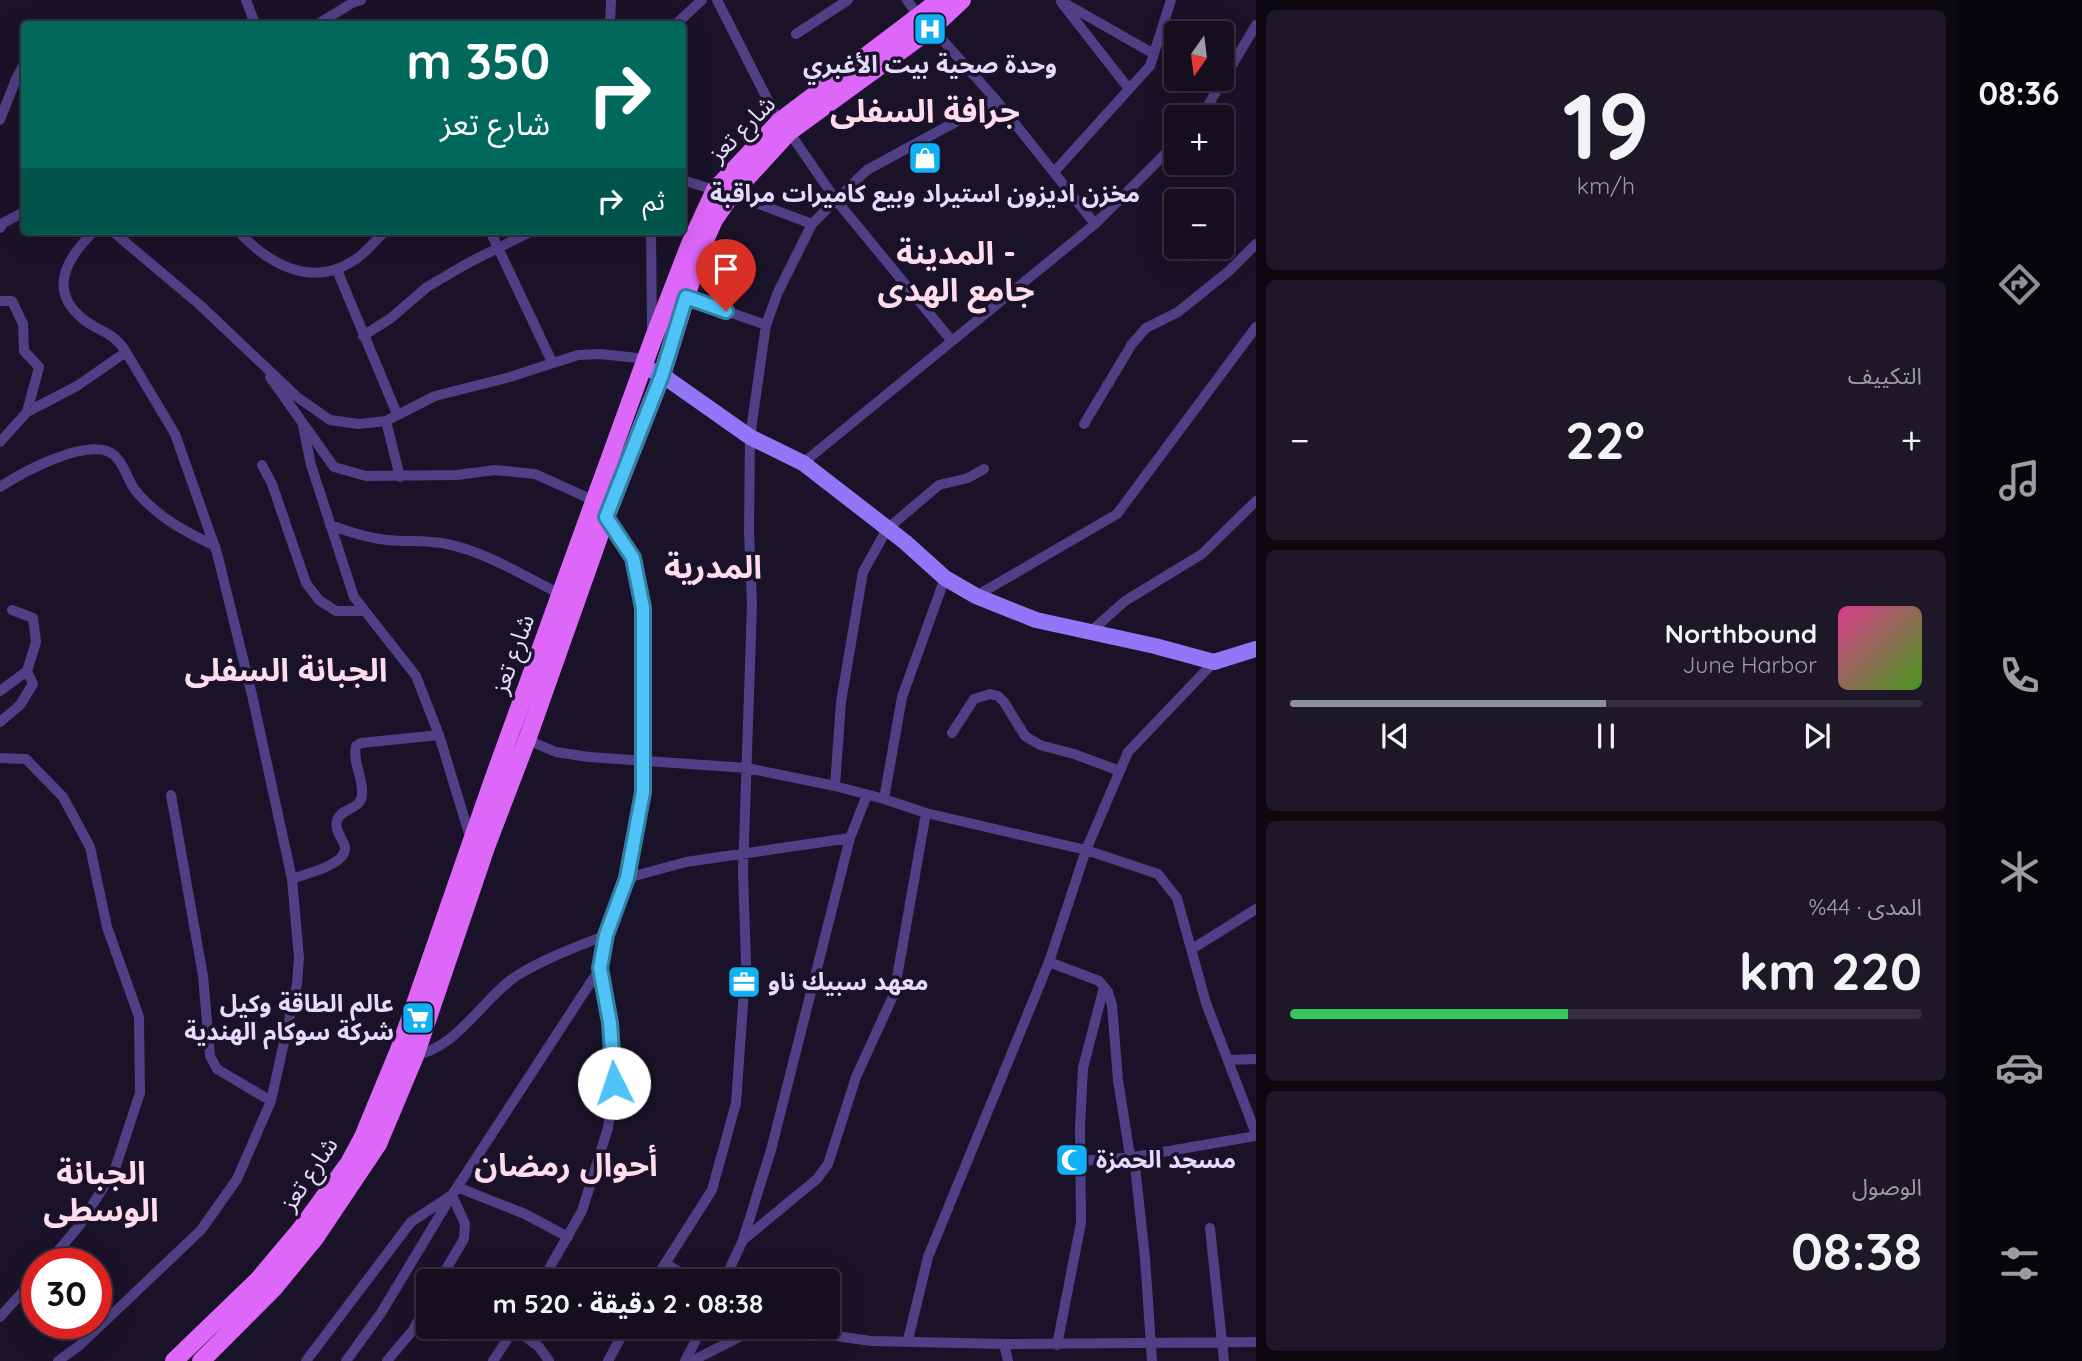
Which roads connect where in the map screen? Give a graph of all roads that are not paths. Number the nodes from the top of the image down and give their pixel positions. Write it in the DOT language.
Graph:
graph roads {
  1 [pos="246,0"];
  2 [pos="360,0"];
  3 [pos="611,0"];
  4 [pos="702,0"];
  5 [pos="717,0"];
  6 [pos="848,0"];
  7 [pos="907,0"];
  8 [pos="940,0"];
  9 [pos="962,0"];
  10 [pos="1171,0"];
  11 [pos="1060,1"];
  12 [pos="254,21"];
  13 [pos="323,21"];
  14 [pos="610,21"];
  15 [pos="680,21"];
  16 [pos="925,23"];
  17 [pos="1256,25"];
  18 [pos="796,34"];
  19 [pos="1154,54"];
  20 [pos="21,70"];
  21 [pos="1129,89"];
  22 [pos="996,100"];
  23 [pos="1208,105"];
  24 [pos="0,120"];
  25 [pos="784,127"];
  26 [pos="1164,155"];
  27 [pos="1054,172"];
  28 [pos="686,181"];
  29 [pos="723,192"];
  30 [pos="836,200"];
  31 [pos="21,214"];
  32 [pos="812,223"];
  33 [pos="1096,224"];
  34 [pos="0,228"];
  35 [pos="90,235"];
  36 [pos="117,235"];
  37 [pos="241,235"];
  38 [pos="381,235"];
  39 [pos="492,235"];
  40 [pos="524,235"];
  41 [pos="651,235"];
  42 [pos="1256,244"];
  43 [pos="498,248"];
  44 [pos="337,270"];
  45 [pos="686,297"];
  46 [pos="0,301"];
  47 [pos="766,325"];
  48 [pos="1256,327"];
  49 [pos="363,336"];
  50 [pos="951,340"];
  51 [pos="126,352"];
  52 [pos="648,356"];
  53 [pos="259,361"];
  54 [pos="552,362"];
  55 [pos="662,375"];
  56 [pos="27,412"];
  57 [pos="397,414"];
  58 [pos="386,421"];
  59 [pos="1084,424"];
  60 [pos="303,426"];
  61 [pos="750,437"];
  62 [pos="0,442"];
  63 [pos="803,463"];
  64 [pos="262,465"];
  65 [pos="984,468"];
  66 [pos="400,477"];
  67 [pos="0,486"];
  68 [pos="595,501"];
  69 [pos="1256,501"];
  70 [pos="606,517"];
  71 [pos="330,525"];
  72 [pos="887,529"];
  73 [pos="215,546"];
  74 [pos="945,578"];
  75 [pos="560,594"];
  76 [pos="976,596"];
  77 [pos="12,610"];
  78 [pos="365,611"];
  79 [pos="1089,633"];
  80 [pos="1256,649"];
  81 [pos="1214,662"];
  82 [pos="27,671"];
  83 [pos="0,691"];
  84 [pos="0,722"];
  85 [pos="952,733"];
  86 [pos="439,735"];
  87 [pos="527,740"];
  88 [pos="0,758"];
  89 [pos="643,761"];
  90 [pos="747,768"];
  91 [pos="1120,771"];
  92 [pos="835,786"];
  93 [pos="171,795"];
  94 [pos="867,795"];
  95 [pos="884,799"];
  96 [pos="926,813"];
  97 [pos="850,838"];
  98 [pos="479,844"];
  99 [pos="1086,849"];
  100 [pos="746,853"];
  101 [pos="627,878"];
  102 [pos="292,879"];
  103 [pos="1256,909"];
  104 [pos="606,935"];
  105 [pos="1192,949"];
  106 [pos="1049,962"];
  107 [pos="600,968"];
  108 [pos="1104,987"];
  109 [pos="407,1053"];
  110 [pos="1256,1059"];
  111 [pos="1228,1060"];
  112 [pos="271,1101"];
  113 [pos="1256,1135"];
  114 [pos="1132,1156"];
  115 [pos="1080,1161"];
  116 [pos="454,1191"];
  117 [pos="1210,1228"];
  118 [pos="568,1237"];
  119 [pos="743,1240"];
  120 [pos="60,1248"];
  121 [pos="665,1263"];
  122 [pos="446,1269"];
  123 [pos="549,1269"];
  124 [pos="661,1269"];
  125 [pos="675,1269"];
  126 [pos="729,1269"];
  127 [pos="21,1294"];
  128 [pos="0,1317"];
  129 [pos="416,1323"];
  130 [pos="840,1336"];
  131 [pos="508,1339"];
  132 [pos="528,1339"];
  133 [pos="620,1339"];
  134 [pos="696,1339"];
  135 [pos="735,1339"];
  136 [pos="908,1340"];
  137 [pos="1256,1342"];
  138 [pos="192,1343"];
  139 [pos="1222,1343"];
  140 [pos="1004,1344"];
  141 [pos="1149,1344"];
  142 [pos="1057,1345"];
  143 [pos="204,1360"];
  144 [pos="58,1361"];
  145 [pos="174,1361"];
  146 [pos="306,1361"];
  147 [pos="346,1361"];
  148 [pos="387,1361"];
  149 [pos="493,1361"];
  150 [pos="549,1361"];
  151 [pos="608,1361"];
  152 [pos="685,1361"];
  153 [pos="692,1361"];
  154 [pos="1008,1361"];
  155 [pos="1152,1361"];
  156 [pos="1224,1361"];
  1 -- 12 [label="street"];
  2 -- 13 [label="street"];
  3 -- 14 [label="street"];
  4 -- 15 [label="street"];
  5 -- 25 [label="street"];
  6 -- 18 [label="street"];
  7 -- 16 [label="street"];
  8 -- 16 [label="main road, شارع تعز"];
  9 -- 16 [label="main road, شارع تعز"];
  10 -- 19 [label="street"];
  11 -- 19 [label="street"];
  11 -- 21 [label="street"];
  16 -- 22 [label="street"];
  16 -- 25 [label="main road, شارع تعز"];
  17 -- 23 [label="street"];
  19 -- 21 [label="street"];
  20 -- 24 [label="street"];
  21 -- 27 [label="street"];
  22 -- 27 [label="street"];
  22 -- 30 [label="street"];
  25 -- 29 [label="main road, شارع تعز"];
  25 -- 30 [label="street"];
  26 -- 33 [label="street"];
  27 -- 33 [label="street"];
  28 -- 29 [label="street"];
  29 -- 32 [label="street"];
  29 -- 45 [label="main road, شارع تعز"];
  29 -- 52 [label="main road, شارع تعز"];
  30 -- 32 [label="street"];
  30 -- 50 [label="street"];
  31 -- 34 [label="street"];
  32 -- 47 [label="street"];
  33 -- 50 [label="street"];
  35 -- 51 [label="street"];
  36 -- 53 [label="street"];
  37 -- 44 [label="street"];
  38 -- 44 [label="street"];
  39 -- 43 [label="street"];
  40 -- 43 [label="street"];
  41 -- 52 [label="street"];
  42 -- 59 [label="street"];
  43 -- 49 [label="street"];
  43 -- 54 [label="street"];
  44 -- 49 [label="street"];
  45 -- 47 [label="street"];
  45 -- 55 [label="main road, شارع تعز"];
  46 -- 56 [label="street"];
  47 -- 61 [label="street"];
  48 -- 76 [label="street"];
  49 -- 57 [label="street"];
  50 -- 63 [label="street"];
  51 -- 56 [label="street"];
  51 -- 73 [label="street"];
  52 -- 54 [label="street"];
  52 -- 55 [label="main road"];
  52 -- 68 [label="main road, شارع تعز"];
  53 -- 58 [label="street"];
  53 -- 60 [label="street"];
  54 -- 57 [label="street"];
  55 -- 61 [label="main road"];
  55 -- 70 [label="main road, شارع تعز"];
  56 -- 62 [label="street"];
  57 -- 58 [label="street"];
  58 -- 66 [label="street"];
  60 -- 66 [label="street"];
  60 -- 71 [label="street"];
  61 -- 63 [label="main road"];
  61 -- 90 [label="street"];
  63 -- 72 [label="main road"];
  64 -- 78 [label="street"];
  65 -- 72 [label="street"];
  66 -- 68 [label="street"];
  67 -- 73 [label="street"];
  68 -- 75 [label="main road, شارع تعز"];
  69 -- 79 [label="street"];
  70 -- 87 [label="main road, شارع تعز"];
  70 -- 89 [label="street"];
  71 -- 75 [label="street"];
  71 -- 78 [label="street"];
  72 -- 74 [label="main road"];
  72 -- 92 [label="street"];
  73 -- 102 [label="street"];
  74 -- 76 [label="main road"];
  74 -- 95 [label="street"];
  75 -- 98 [label="main road, شارع تعز"];
  76 -- 79 [label="main road"];
  77 -- 82 [label="street"];
  78 -- 86 [label="street"];
  79 -- 81 [label="main road"];
  80 -- 81 [label="main road"];
  81 -- 91 [label="street"];
  82 -- 83 [label="street"];
  82 -- 84 [label="street"];
  85 -- 91 [label="street"];
  86 -- 98 [label="street"];
  86 -- 102 [label="street"];
  87 -- 89 [label="street"];
  87 -- 98 [label="main road, شارع تعز"];
  88 -- 120 [label="street"];
  89 -- 90 [label="street"];
  89 -- 101 [label="street"];
  90 -- 92 [label="street"];
  90 -- 100 [label="street"];
  91 -- 99 [label="street"];
  92 -- 94 [label="street"];
  93 -- 112 [label="street"];
  94 -- 95 [label="street"];
  94 -- 97 [label="street"];
  95 -- 96 [label="street"];
  96 -- 99 [label="street"];
  96 -- 119 [label="street"];
  97 -- 100 [label="street"];
  97 -- 119 [label="street"];
  98 -- 109 [label="main road, شارع تعز"];
  99 -- 105 [label="street"];
  99 -- 106 [label="street"];
  100 -- 101 [label="street"];
  100 -- 121 [label="street"];
  101 -- 104 [label="street"];
  102 -- 112 [label="street"];
  103 -- 105 [label="street"];
  104 -- 107 [label="street"];
  104 -- 109 [label="street"];
  105 -- 111 [label="street"];
  106 -- 108 [label="street"];
  106 -- 136 [label="street"];
  107 -- 116 [label="street"];
  107 -- 118 [label="street"];
  108 -- 114 [label="street"];
  108 -- 115 [label="street"];
  109 -- 138 [label="main road, شارع تعز"];
  109 -- 143 [label="main road, شارع تعز"];
  110 -- 111 [label="street"];
  111 -- 113 [label="street"];
  112 -- 144 [label="street"];
  113 -- 114 [label="street"];
  114 -- 115 [label="street"];
  114 -- 141 [label="street"];
  115 -- 142 [label="street"];
  116 -- 118 [label="street"];
  116 -- 122 [label="street"];
  116 -- 146 [label="street"];
  116 -- 147 [label="street"];
  117 -- 139 [label="street"];
  118 -- 123 [label="street"];
  119 -- 126 [label="street"];
  121 -- 124 [label="street"];
  121 -- 125 [label="street"];
  127 -- 128 [label="street"];
  129 -- 148 [label="street"];
  130 -- 136 [label="street"];
  131 -- 149 [label="street"];
  132 -- 150 [label="street"];
  133 -- 151 [label="street"];
  134 -- 152 [label="street"];
  135 -- 153 [label="street"];
  136 -- 140 [label="street"];
  137 -- 139 [label="street"];
  138 -- 143 [label="street"];
  138 -- 145 [label="main road, شارع تعز"];
  139 -- 141 [label="street"];
  139 -- 156 [label="street"];
  140 -- 142 [label="street"];
  140 -- 154 [label="street"];
  141 -- 142 [label="street"];
  141 -- 155 [label="street"];
}
